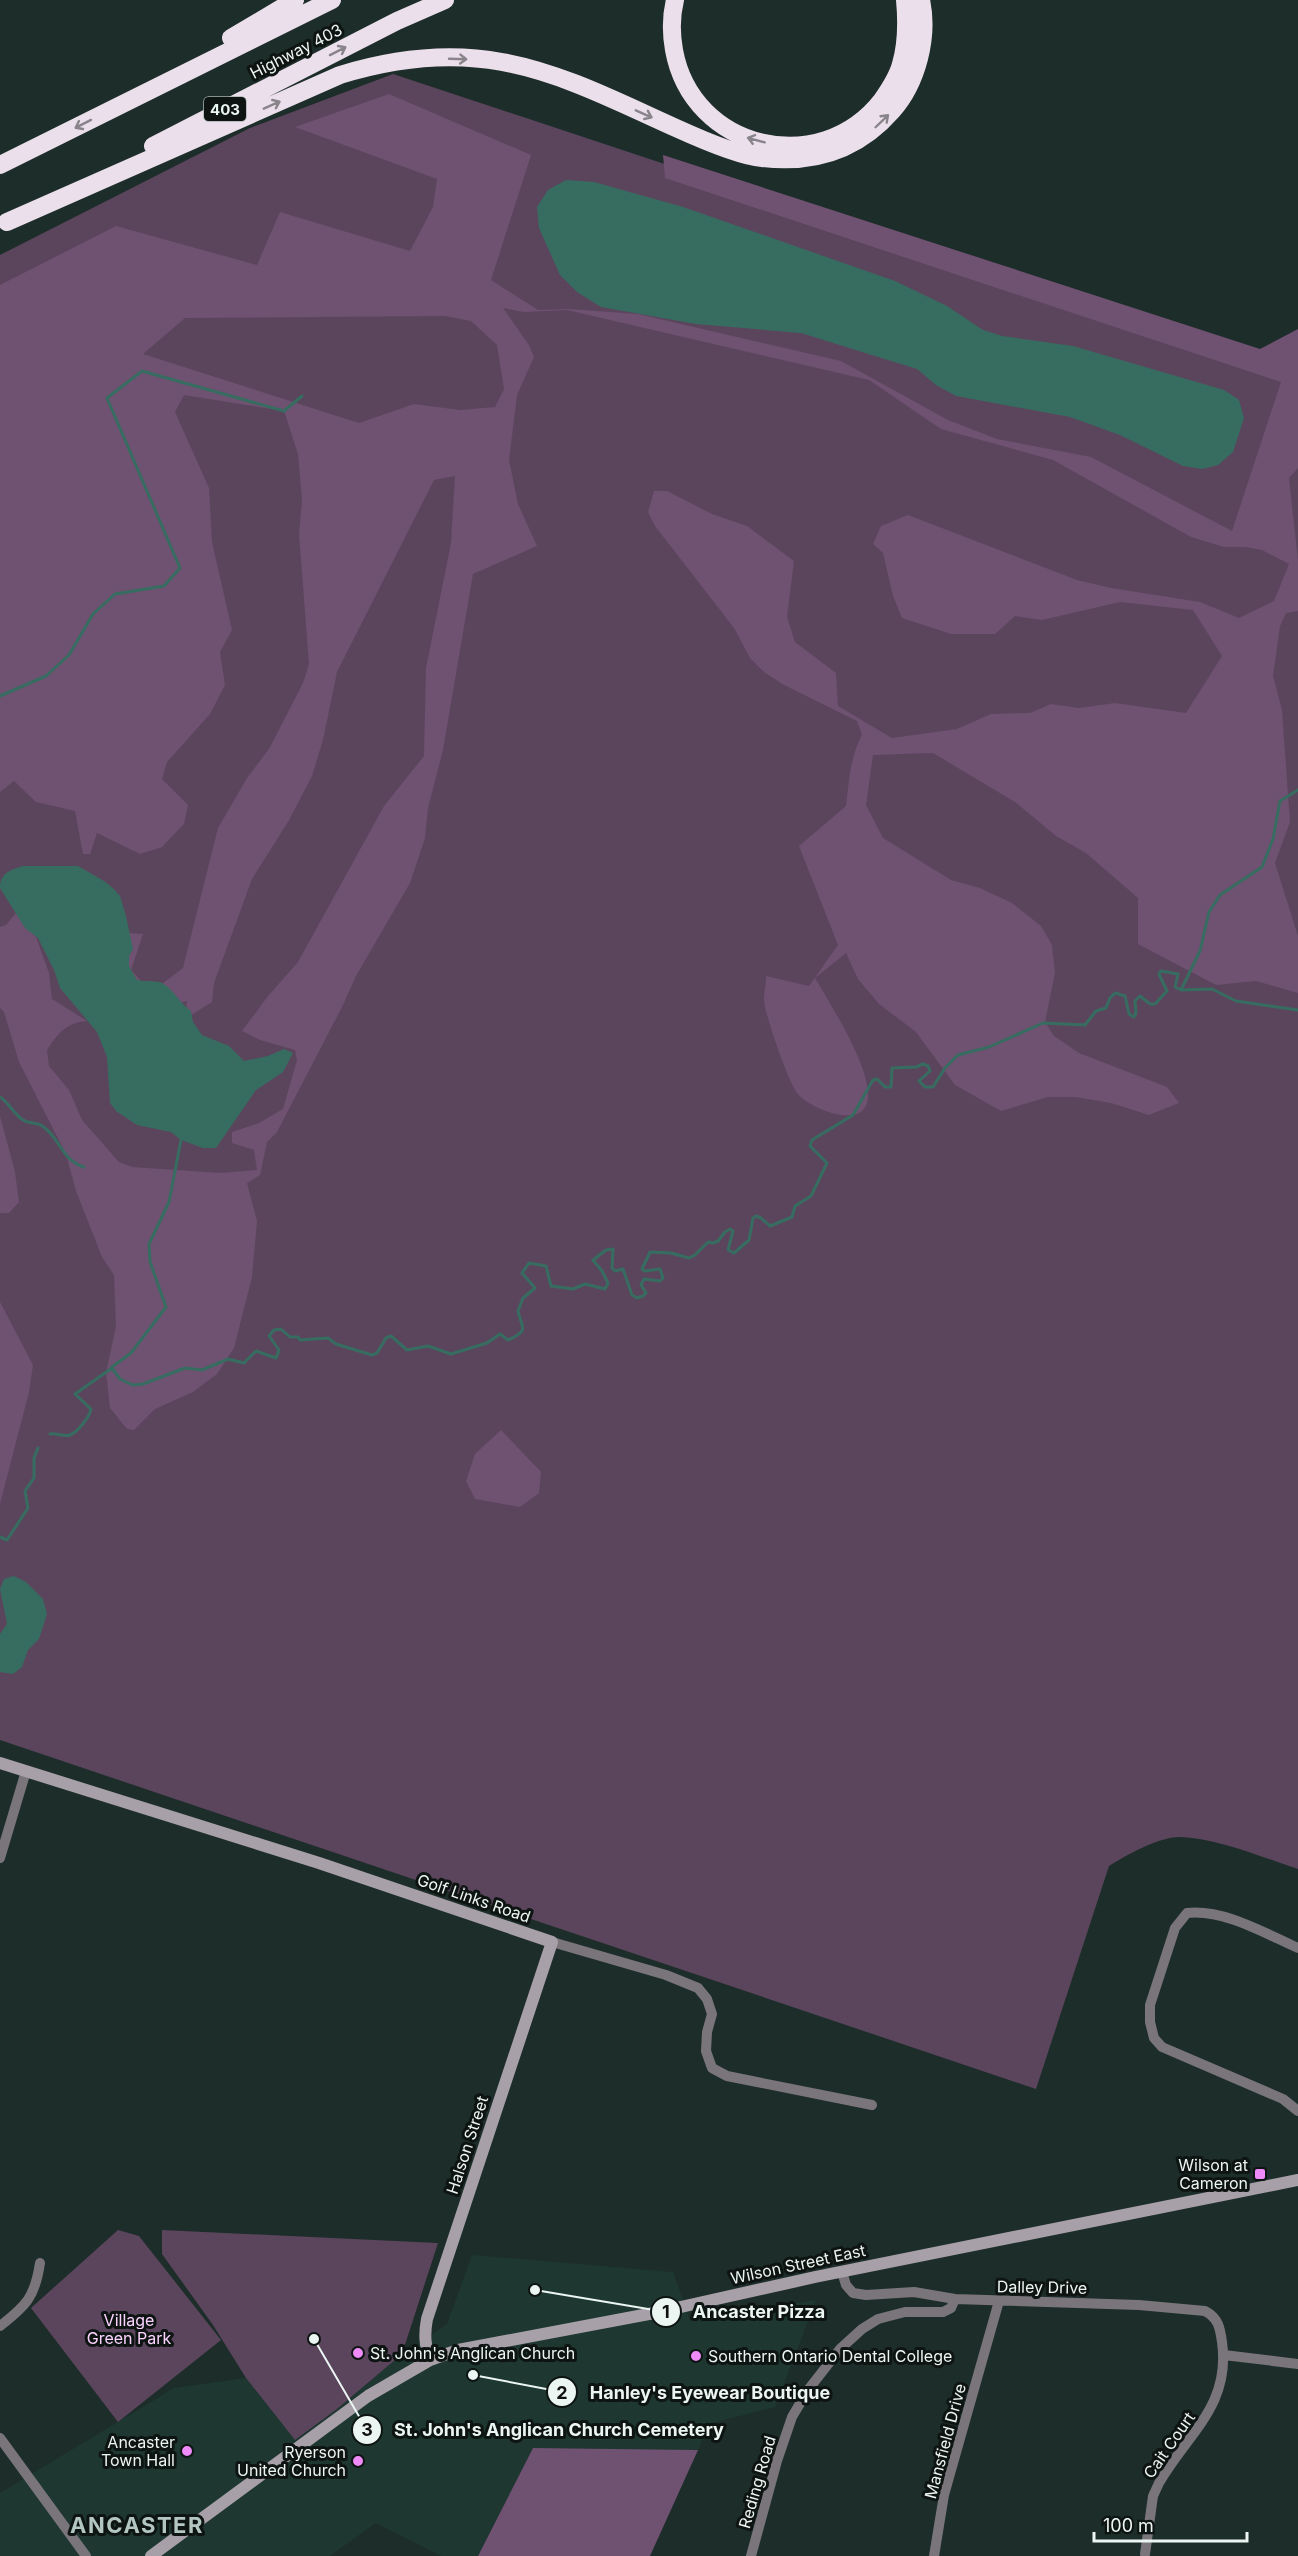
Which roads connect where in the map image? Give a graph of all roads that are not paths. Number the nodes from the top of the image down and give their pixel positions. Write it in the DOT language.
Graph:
graph roads {
  1 [pos="295,0"];
  2 [pos="332,0"];
  3 [pos="445,0"];
  4 [pos="675,0"];
  5 [pos="905,0"];
  6 [pos="921,0"];
  7 [pos="135,98"];
  8 [pos="0,165"];
  9 [pos="3,224"];
  10 [pos="0,1763"];
  11 [pos="26,1772"];
  12 [pos="0,1858"];
  13 [pos="552,1942"];
  14 [pos="1298,1948"];
  15 [pos="872,2105"];
  16 [pos="1298,2111"];
  17 [pos="1298,2180"];
  18 [pos="40,2263"];
  19 [pos="842,2272"];
  20 [pos="955,2299"];
  21 [pos="999,2301"];
  22 [pos="0,2326"];
  23 [pos="1224,2355"];
  24 [pos="430,2360"];
  25 [pos="1298,2364"];
  26 [pos="0,2438"];
  27 [pos="1145,2554"];
  28 [pos="86,2556"];
  29 [pos="151,2556"];
  30 [pos="751,2556"];
  31 [pos="934,2556"];
  1 -- 7 [label="highway"];
  2 -- 7 [label="highway, Highway 403"];
  9 -- 3 [label="highway, Highway 403 / 403, one-way"];
  5 -- 4 [label="highway, one-way"];
  9 -- 6 [label="highway, one-way"];
  7 -- 8 [label="highway, Highway 403, one-way"];
  10 -- 11 [label="main road, Golf Links Road"];
  11 -- 12 [label="street"];
  11 -- 13 [label="main road, Golf Links Road"];
  13 -- 15 [label="street, Golf Links Road"];
  13 -- 24 [label="main road, Halson Street"];
  14 -- 16 [label="street"];
  17 -- 19 [label="main road, Wilson Street East"];
  18 -- 22 [label="street"];
  19 -- 20 [label="street, Dalley Drive"];
  19 -- 24 [label="main road, Wilson Street East"];
  20 -- 21 [label="street, Dalley Drive"];
  20 -- 30 [label="street, Reding Road"];
  21 -- 23 [label="street, Dalley Drive"];
  21 -- 31 [label="street, Mansfield Drive"];
  23 -- 25 [label="street"];
  23 -- 27 [label="street, Cait Court"];
  24 -- 29 [label="main road, Wilson Street East"];
  26 -- 28 [label="street"];
}
